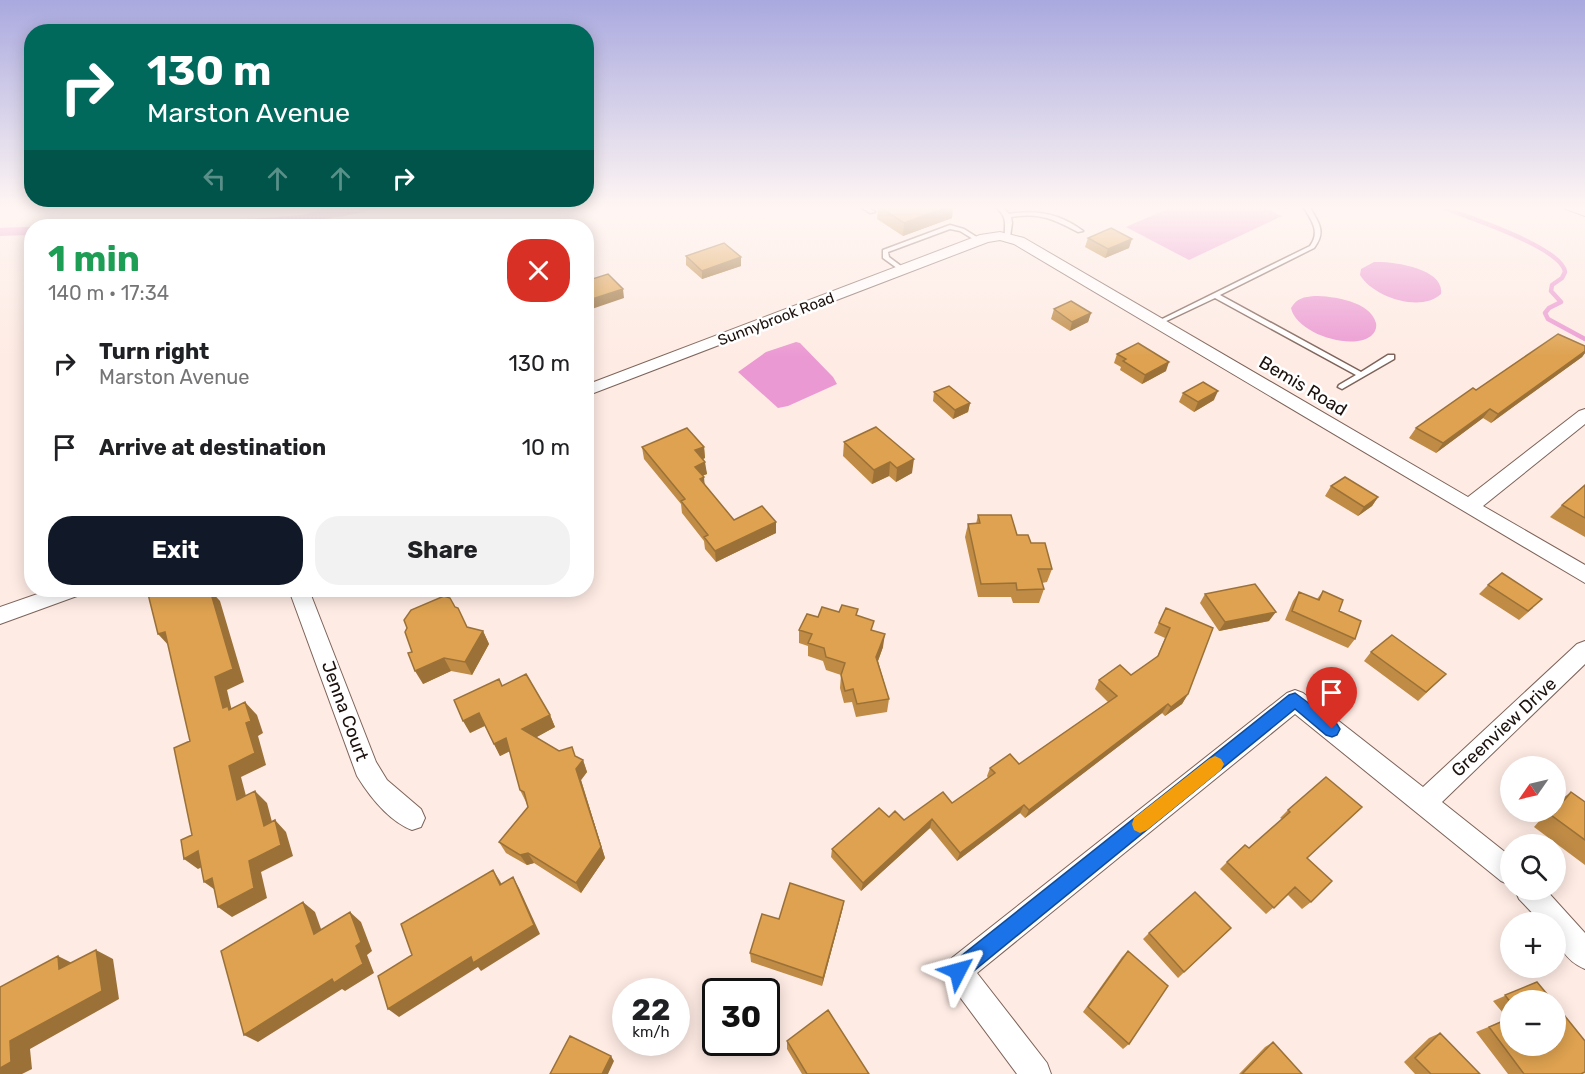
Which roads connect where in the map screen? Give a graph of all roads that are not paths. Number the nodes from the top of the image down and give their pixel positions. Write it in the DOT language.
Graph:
graph roads {
  1 [pos="886,256"];
  2 [pos="939,256"];
  3 [pos="1043,256"];
  4 [pos="1294,256"];
  5 [pos="903,270"];
  6 [pos="1215,295"];
  7 [pos="1158,323"];
  8 [pos="1391,357"];
  9 [pos="1361,375"];
  10 [pos="1342,387"];
  11 [pos="594,388"];
  12 [pos="1585,415"];
  13 [pos="1469,507"];
  14 [pos="1585,575"];
  15 [pos="51,597"];
  16 [pos="302,597"];
  17 [pos="0,616"];
  18 [pos="1585,650"];
  19 [pos="1423,803"];
  20 [pos="412,818"];
  21 [pos="1500,864"];
  22 [pos="1538,900"];
  23 [pos="1585,955"];
  24 [pos="1036,1074"];
  1 -- 5 [label="lane"];
  2 -- 5 [label="street, Sunnybrook Road"];
  3 -- 7 [label="street, Bemis Road"];
  4 -- 6 [label="lane"];
  5 -- 11 [label="street, Sunnybrook Road"];
  6 -- 7 [label="lane"];
  6 -- 9 [label="lane"];
  7 -- 13 [label="street, Bemis Road"];
  8 -- 9 [label="lane"];
  9 -- 10 [label="lane"];
  12 -- 13 [label="street"];
  13 -- 14 [label="street, Bemis Road"];
  15 -- 17 [label="street"];
  16 -- 20 [label="street, Jenna Court"];
  18 -- 19 [label="street, Greenview Drive"];
  19 -- 21 [label="street"];
  19 -- 24 [label="street"];
  22 -- 23 [label="street"];
}
